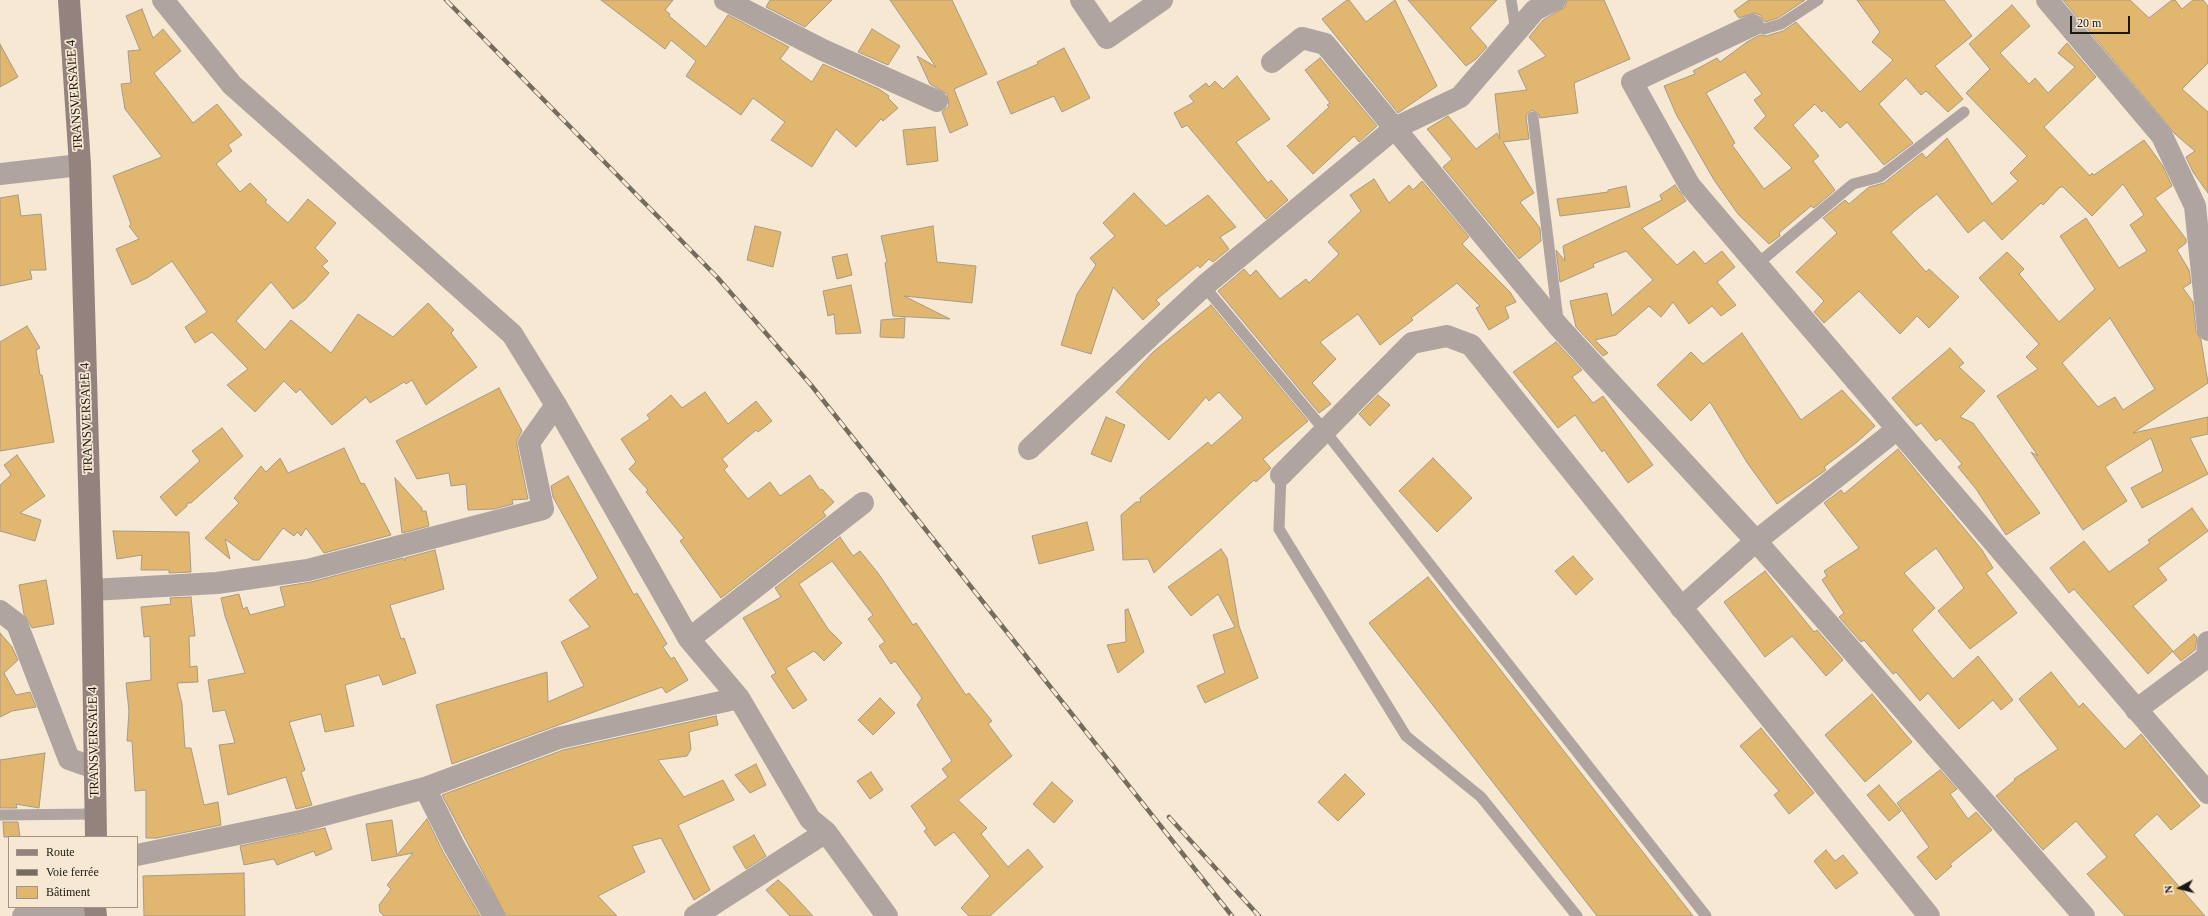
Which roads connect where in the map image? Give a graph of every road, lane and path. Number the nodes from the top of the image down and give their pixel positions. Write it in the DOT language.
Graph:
graph roads {
  1 [pos="69,0"];
  2 [pos="164,0"];
  3 [pos="726,0"];
  4 [pos="1081,0"];
  5 [pos="1162,0"];
  6 [pos="1511,0"];
  7 [pos="1555,0"];
  8 [pos="1818,0"];
  9 [pos="2047,0"];
  10 [pos="1753,25"];
  11 [pos="1516,32"];
  12 [pos="1272,62"];
  13 [pos="937,101"];
  14 [pos="1964,112"];
  15 [pos="1533,118"];
  16 [pos="1395,128"];
  17 [pos="80,165"];
  18 [pos="0,174"];
  19 [pos="2201,201"];
  20 [pos="1756,265"];
  21 [pos="1204,286"];
  22 [pos="1559,327"];
  23 [pos="2208,330"];
  24 [pos="556,405"];
  25 [pos="1325,430"];
  26 [pos="1896,430"];
  27 [pos="1029,450"];
  28 [pos="1281,475"];
  29 [pos="863,503"];
  30 [pos="1756,540"];
  31 [pos="92,590"];
  32 [pos="1681,608"];
  33 [pos="0,611"];
  34 [pos="8,626"];
  35 [pos="689,639"];
  36 [pos="2208,642"];
  37 [pos="740,698"];
  38 [pos="2136,710"];
  39 [pos="95,768"];
  40 [pos="425,788"];
  41 [pos="2208,793"];
  42 [pos="95,814"];
  43 [pos="0,815"];
  44 [pos="826,832"];
  45 [pos="96,836"];
  46 [pos="138,855"];
  47 [pos="95,911"];
  48 [pos="23,916"];
  49 [pos="494,916"];
  50 [pos="694,916"];
  51 [pos="887,916"];
  52 [pos="1577,916"];
  53 [pos="1706,916"];
  54 [pos="1929,916"];
  55 [pos="2084,916"];
  1 -- 17 [label="main road, TRANSVERSALE 4"];
  2 -- 24 [label="street"];
  3 -- 13 [label="street"];
  4 -- 5 [label="street"];
  6 -- 11 [label="lane"];
  7 -- 11 [label="street"];
  8 -- 10 [label="lane"];
  9 -- 19 [label="street"];
  10 -- 20 [label="street"];
  11 -- 16 [label="street"];
  12 -- 16 [label="street"];
  14 -- 20 [label="lane"];
  15 -- 22 [label="lane"];
  16 -- 21 [label="street"];
  16 -- 22 [label="street"];
  17 -- 18 [label="street"];
  17 -- 31 [label="main road, TRANSVERSALE 4"];
  19 -- 23 [label="street"];
  20 -- 26 [label="street"];
  21 -- 25 [label="lane"];
  21 -- 27 [label="street"];
  22 -- 30 [label="street"];
  24 -- 31 [label="street"];
  24 -- 35 [label="street"];
  25 -- 28 [label="street"];
  25 -- 32 [label="street"];
  25 -- 53 [label="lane"];
  26 -- 30 [label="street"];
  26 -- 38 [label="street"];
  28 -- 52 [label="lane"];
  29 -- 35 [label="street"];
  30 -- 32 [label="street"];
  30 -- 55 [label="street"];
  31 -- 39 [label="main road, TRANSVERSALE 4"];
  32 -- 54 [label="street"];
  33 -- 34 [label="street"];
  34 -- 39 [label="street"];
  35 -- 37 [label="street"];
  36 -- 38 [label="street"];
  37 -- 40 [label="street"];
  37 -- 44 [label="street"];
  38 -- 41 [label="street"];
  39 -- 42 [label="main road, TRANSVERSALE 4"];
  40 -- 46 [label="street"];
  40 -- 49 [label="street"];
  42 -- 43 [label="lane"];
  42 -- 45 [label="main road, TRANSVERSALE 4"];
  44 -- 50 [label="street"];
  44 -- 51 [label="street"];
  47 -- 48 [label="street"];
}
